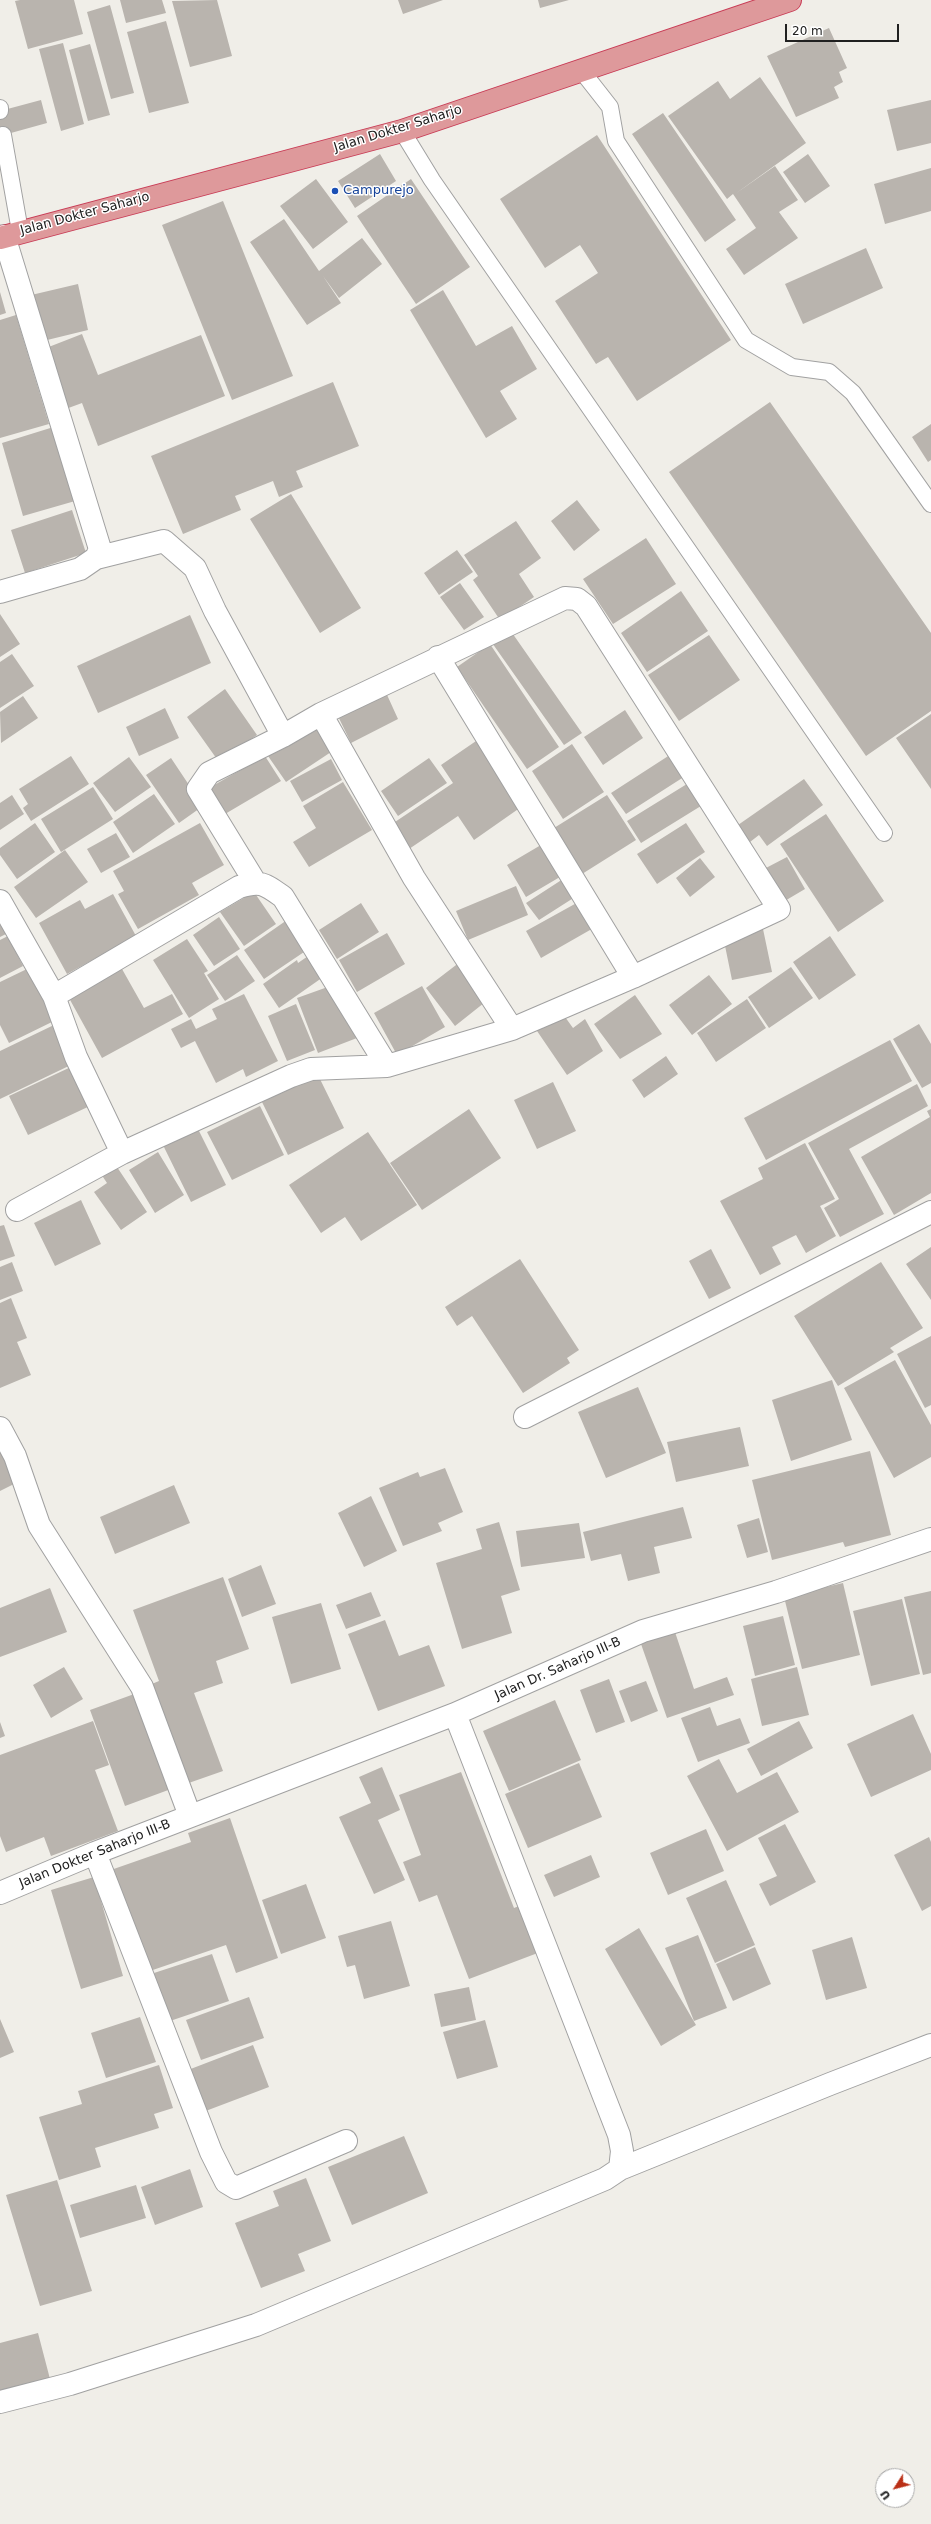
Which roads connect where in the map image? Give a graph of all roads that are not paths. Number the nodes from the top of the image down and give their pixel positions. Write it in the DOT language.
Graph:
graph roads {
  1 [pos="790,0"];
  2 [pos="581,70"];
  3 [pos="402,131"];
  4 [pos="4,135"];
  5 [pos="8,235"];
  6 [pos="931,504"];
  7 [pos="96,558"];
  8 [pos="0,592"];
  9 [pos="438,657"];
  10 [pos="320,714"];
  11 [pos="283,736"];
  12 [pos="884,833"];
  13 [pos="255,882"];
  14 [pos="0,900"];
  15 [pos="633,977"];
  16 [pos="54,996"];
  17 [pos="512,1028"];
  18 [pos="387,1066"];
  19 [pos="122,1153"];
  20 [pos="17,1210"];
  21 [pos="931,1212"];
  22 [pos="525,1417"];
  23 [pos="0,1428"];
  24 [pos="931,1539"];
  25 [pos="455,1714"];
  26 [pos="190,1816"];
  27 [pos="95,1853"];
  28 [pos="0,1893"];
  29 [pos="931,2045"];
  30 [pos="346,2140"];
  31 [pos="620,2169"];
  32 [pos="0,2402"];
  1 -- 2 [label="highway, Jalan Dokter Saharjo"];
  2 -- 3 [label="highway, Jalan Dokter Saharjo"];
  2 -- 6 [label="lane"];
  3 -- 5 [label="highway, Jalan Dokter Saharjo"];
  3 -- 12 [label="lane"];
  4 -- 5 [label="lane"];
  5 -- 7 [label="street"];
  7 -- 8 [label="street"];
  7 -- 11 [label="street"];
  9 -- 10 [label="street"];
  9 -- 15 [label="street"];
  9 -- 15 [label="street"];
  10 -- 11 [label="street"];
  10 -- 17 [label="street"];
  11 -- 13 [label="street"];
  13 -- 16 [label="street"];
  13 -- 18 [label="street"];
  14 -- 16 [label="street"];
  15 -- 17 [label="street"];
  16 -- 19 [label="street"];
  17 -- 18 [label="street"];
  18 -- 19 [label="street"];
  19 -- 20 [label="street"];
  21 -- 22 [label="street"];
  23 -- 26 [label="street"];
  24 -- 25 [label="street, Jalan Dr. Saharjo III-B"];
  25 -- 26 [label="street, Jalan Dr. Saharjo III-B"];
  25 -- 31 [label="street"];
  26 -- 27 [label="street, Jalan Dokter Saharjo III-B"];
  27 -- 28 [label="street, Jalan Dokter Saharjo III-B"];
  27 -- 30 [label="street"];
  29 -- 31 [label="street"];
  31 -- 32 [label="street"];
}
